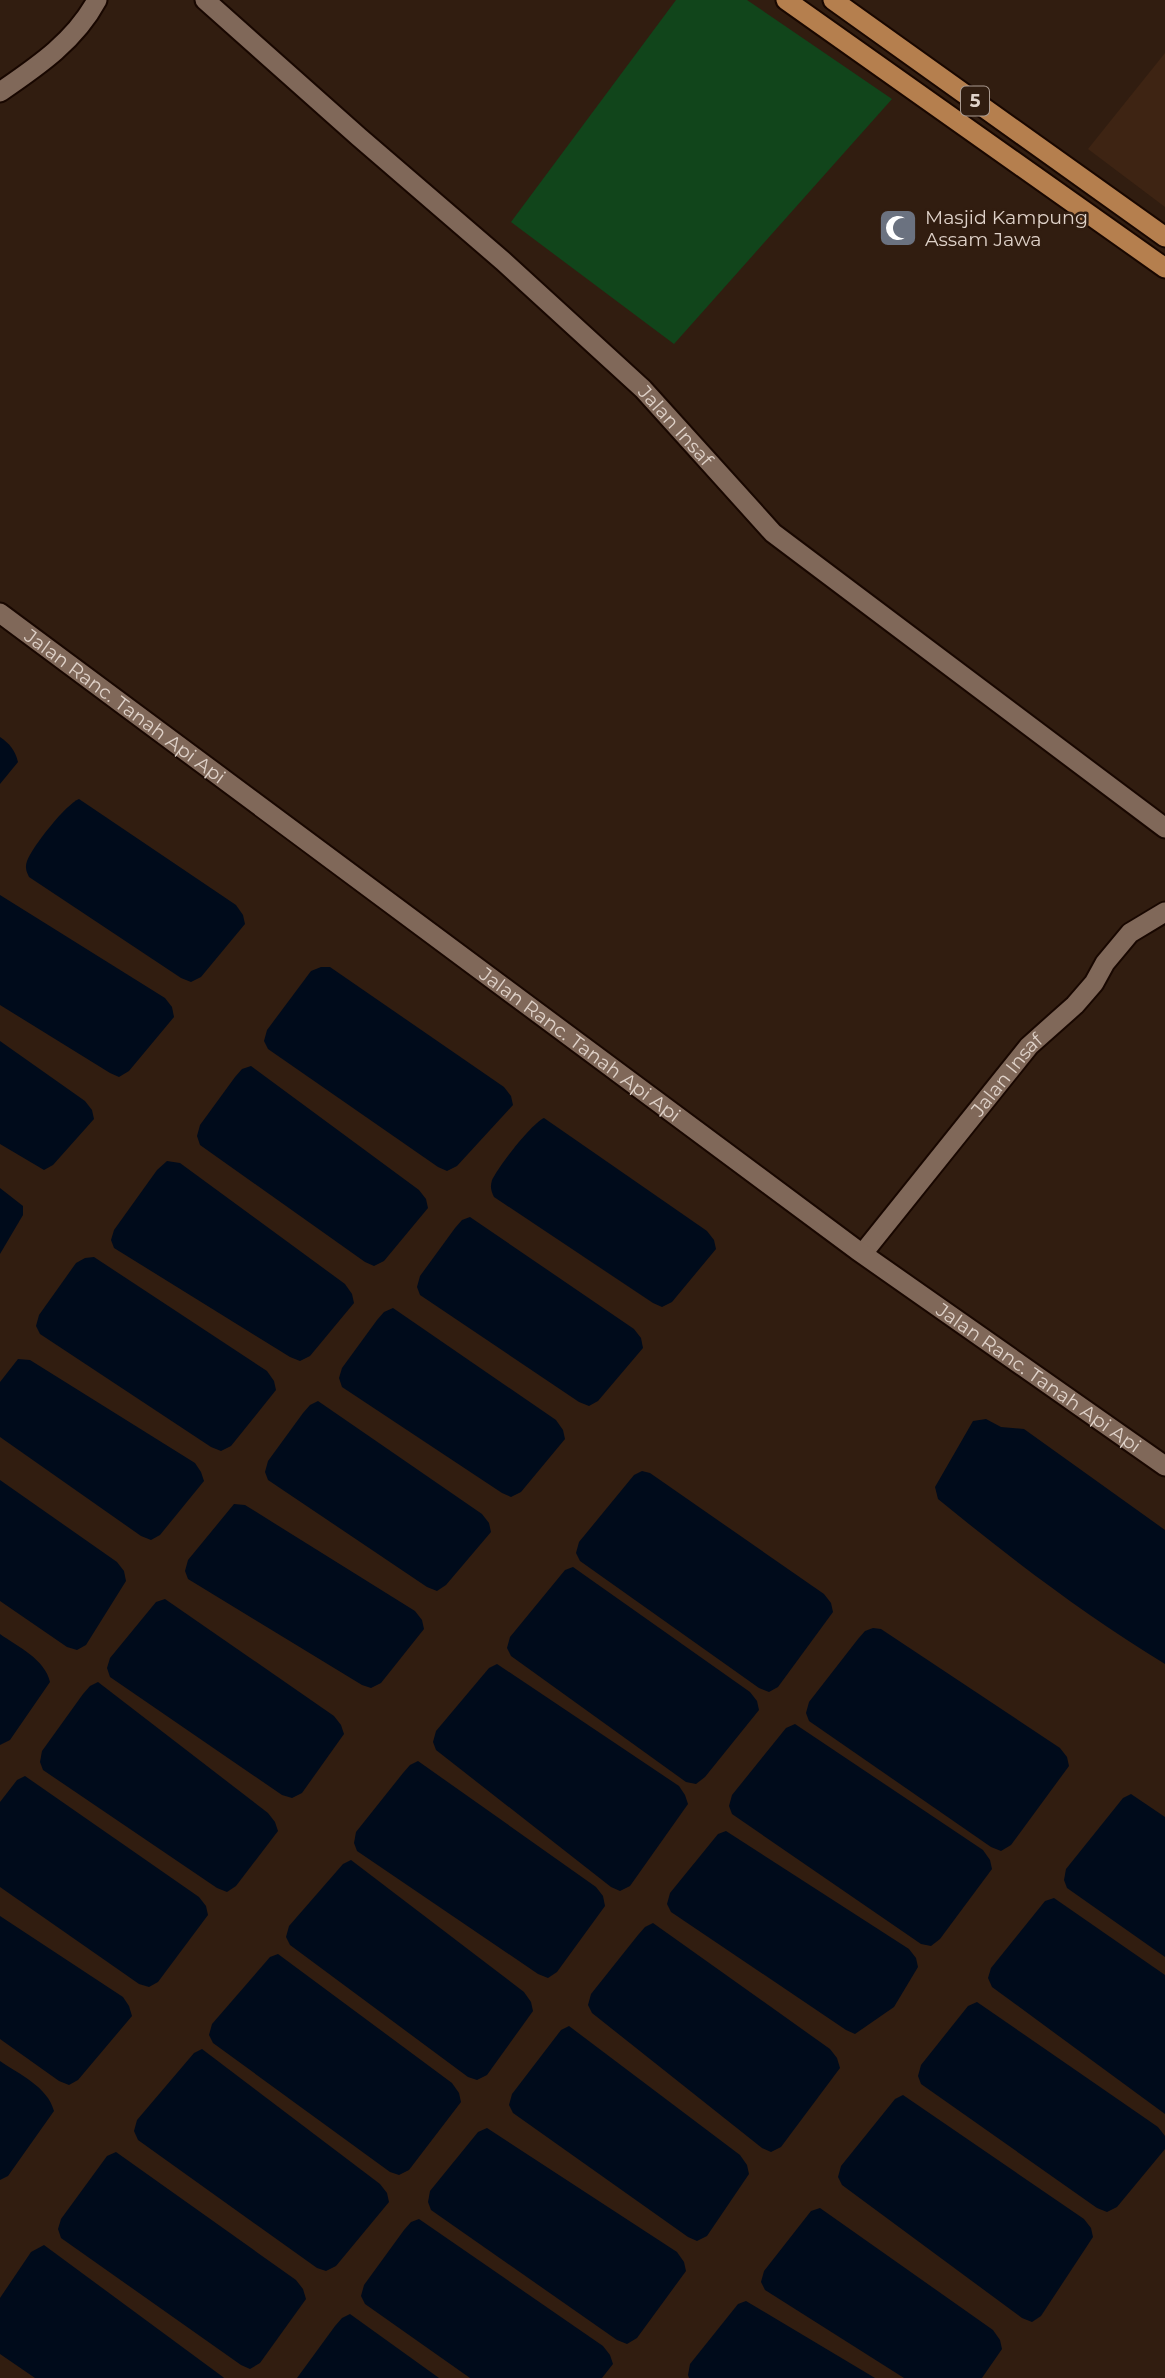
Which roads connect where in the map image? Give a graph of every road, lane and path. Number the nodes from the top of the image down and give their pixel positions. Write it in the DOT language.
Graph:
graph roads {
  1 [pos="97,0"];
  2 [pos="205,0"];
  3 [pos="786,0"];
  4 [pos="833,0"];
  5 [pos="0,92"];
  6 [pos="1165,237"];
  7 [pos="1165,268"];
  8 [pos="0,613"];
  9 [pos="1165,828"];
  10 [pos="1165,912"];
  11 [pos="863,1253"];
  12 [pos="1165,1466"];
  1 -- 5 [label="street"];
  2 -- 9 [label="street, Jalan Insaf"];
  3 -- 7 [label="highway, 5"];
  4 -- 6 [label="highway, 5"];
  8 -- 11 [label="street, Jalan Ranc. Tanah Api Api"];
  10 -- 11 [label="street, Jalan Insaf"];
  11 -- 12 [label="street, Jalan Ranc. Tanah Api Api"];
}
